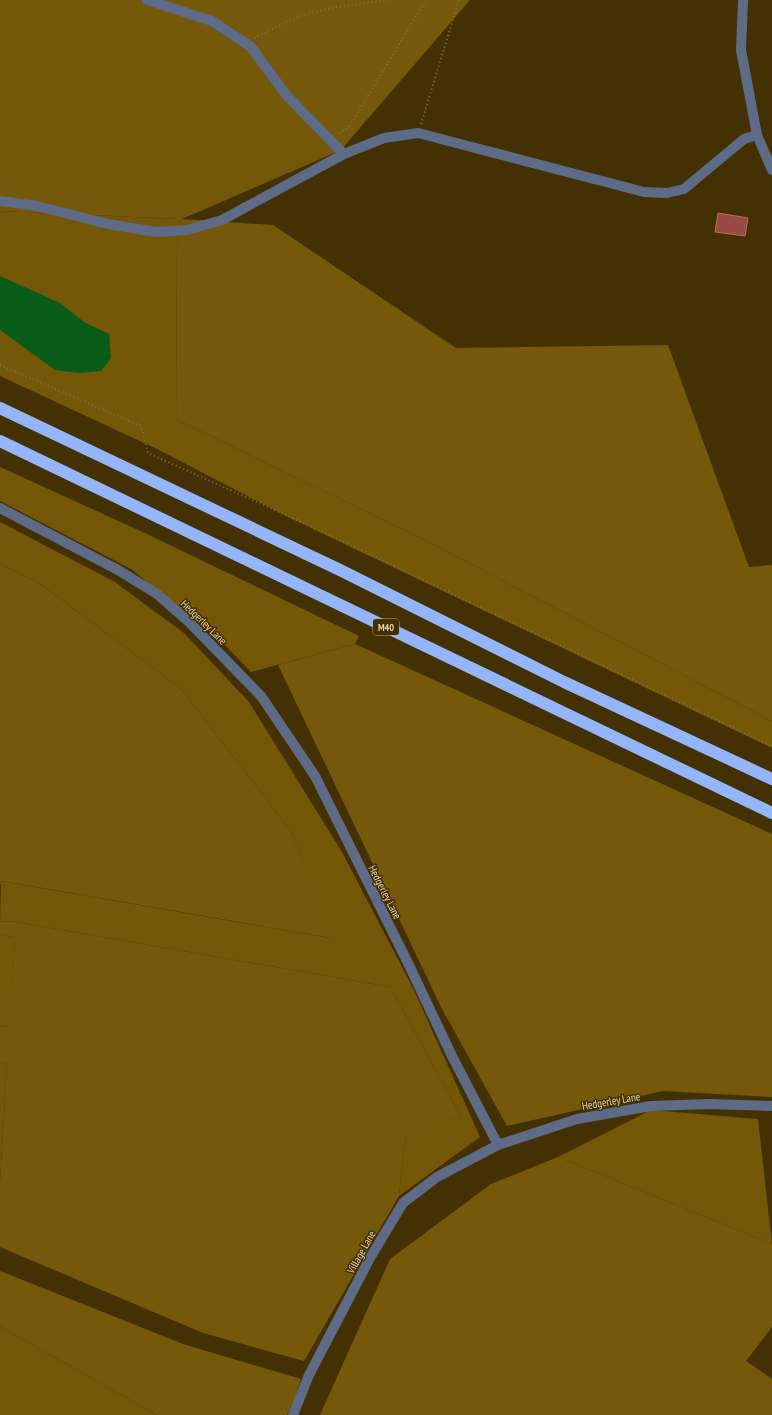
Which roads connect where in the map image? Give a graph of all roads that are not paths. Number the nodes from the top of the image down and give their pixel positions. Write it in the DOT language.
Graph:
graph roads {
  1 [pos="148,0"];
  2 [pos="743,0"];
  3 [pos="757,135"];
  4 [pos="344,154"];
  5 [pos="772,170"];
  6 [pos="0,201"];
  7 [pos="0,408"];
  8 [pos="0,441"];
  9 [pos="0,508"];
  10 [pos="772,779"];
  11 [pos="772,813"];
  12 [pos="772,1106"];
  13 [pos="498,1144"];
  14 [pos="293,1415"];
  1 -- 4 [label="street"];
  2 -- 3 [label="street"];
  3 -- 4 [label="street"];
  3 -- 5 [label="street"];
  4 -- 6 [label="street"];
  7 -- 10 [label="highway"];
  8 -- 11 [label="highway, M40"];
  9 -- 13 [label="street, Hedgerley Lane"];
  12 -- 13 [label="street, Hedgerley Lane"];
  13 -- 14 [label="street, Village Lane"];
}
